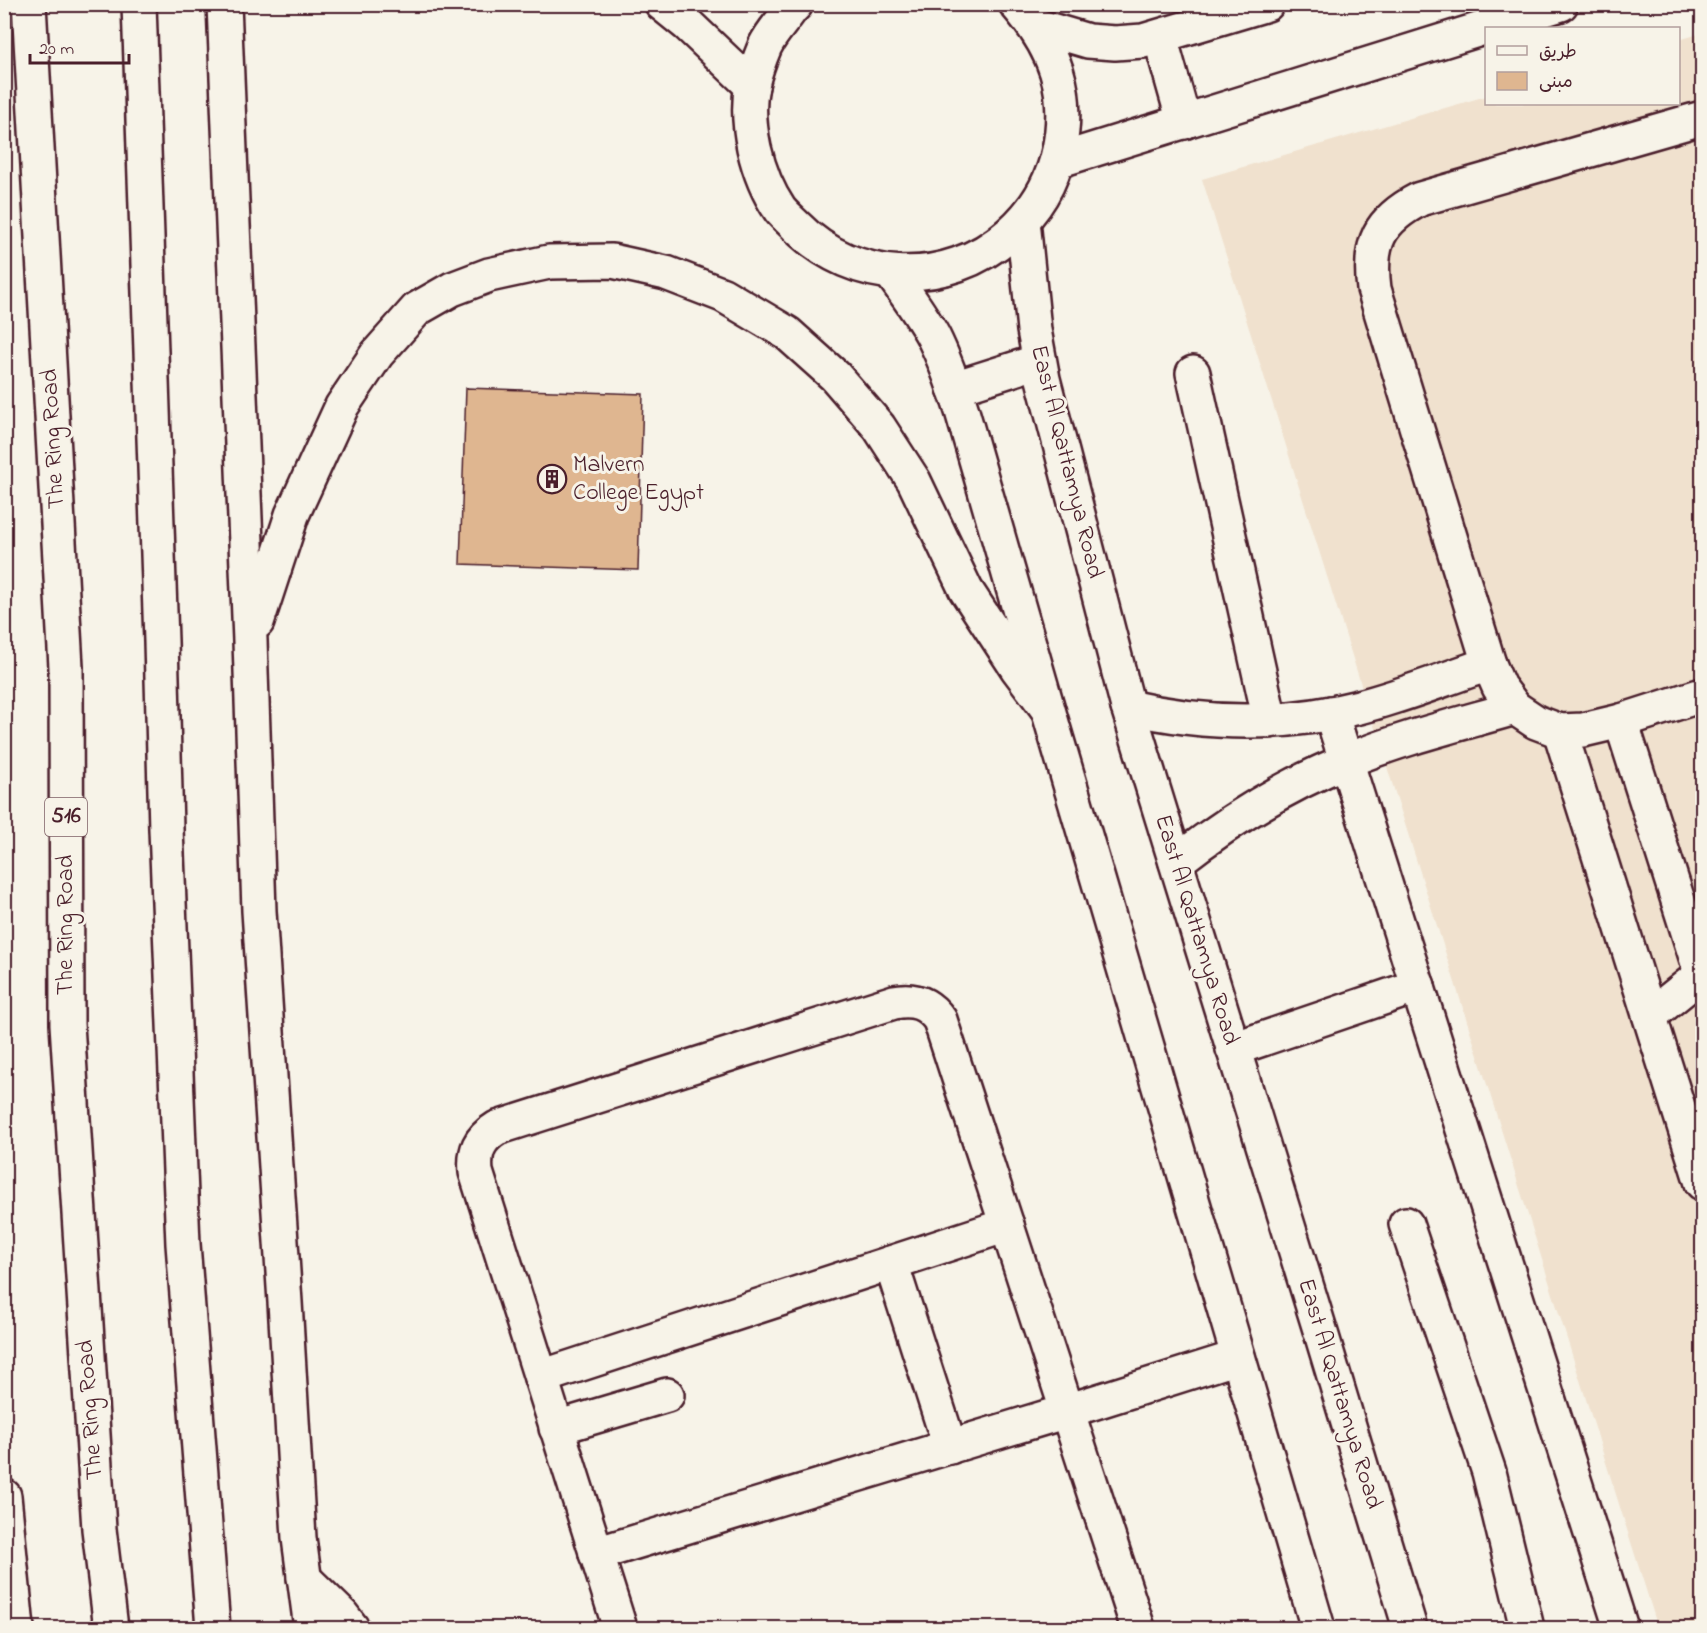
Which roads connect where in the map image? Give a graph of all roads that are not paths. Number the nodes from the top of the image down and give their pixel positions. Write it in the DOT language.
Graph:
graph roads {
  1 [pos="29,4"];
  2 [pos="139,4"];
  3 [pos="224,4"];
  4 [pos="662,4"];
  5 [pos="796,4"];
  6 [pos="1267,4"];
  7 [pos="1561,4"];
  8 [pos="1025,15"];
  9 [pos="1488,27"];
  10 [pos="1485,28"];
  11 [pos="1160,37"];
  12 [pos="752,86"];
  13 [pos="1702,118"];
  14 [pos="1184,122"];
  15 [pos="1057,161"];
  16 [pos="1023,222"];
  17 [pos="891,273"];
  18 [pos="1039,361"];
  19 [pos="1193,373"];
  20 [pos="954,388"];
  21 [pos="250,641"];
  22 [pos="1489,664"];
  23 [pos="1702,695"];
  24 [pos="1128,707"];
  25 [pos="1047,708"];
  26 [pos="1515,708"];
  27 [pos="1331,713"];
  28 [pos="1270,721"];
  29 [pos="1621,721"];
  30 [pos="1560,731"];
  31 [pos="1347,760"];
  32 [pos="1176,862"];
  33 [pos="1702,975"];
  34 [pos="1418,986"];
  35 [pos="1650,1016"];
  36 [pos="1233,1049"];
  37 [pos="1702,1183"];
  38 [pos="1406,1224"];
  39 [pos="1007,1225"];
  40 [pos="891,1263"];
  41 [pos="1238,1357"];
  42 [pos="541,1377"];
  43 [pos="667,1395"];
  44 [pos="1067,1411"];
  45 [pos="556,1428"];
  46 [pos="950,1447"];
  47 [pos="4,1496"];
  48 [pos="596,1554"];
  49 [pos="304,1578"];
  50 [pos="17,1629"];
  51 [pos="111,1629"];
  52 [pos="213,1629"];
  53 [pos="311,1629"];
  54 [pos="352,1629"];
  55 [pos="620,1629"];
  56 [pos="1138,1629"];
  57 [pos="1318,1629"];
  58 [pos="1410,1629"];
  59 [pos="1527,1629"];
  60 [pos="1621,1629"];
  1 -- 51 [label="main road, The Ring Road / 516"];
  2 -- 52 [label="main road"];
  3 -- 21 [label="main road"];
  4 -- 12 [label="main road"];
  5 -- 12 [label="main road"];
  6 -- 11 [label="main road"];
  7 -- 9 [label="main road"];
  8 -- 11 [label="main road"];
  8 -- 15 [label="main road"];
  10 -- 14 [label="main road"];
  11 -- 14 [label="main road"];
  12 -- 17 [label="main road"];
  13 -- 22 [label="main road"];
  14 -- 15 [label="main road"];
  15 -- 16 [label="main road"];
  16 -- 17 [label="main road"];
  16 -- 18 [label="main road, East Al Qattamya Road"];
  17 -- 20 [label="main road"];
  18 -- 20 [label="main road"];
  18 -- 24 [label="main road, East Al Qattamya Road"];
  19 -- 28 [label="main road"];
  20 -- 25 [label="main road"];
  21 -- 25 [label="main road"];
  21 -- 49 [label="main road"];
  22 -- 26 [label="main road"];
  22 -- 27 [label="main road"];
  23 -- 29 [label="main road"];
  24 -- 28 [label="main road"];
  24 -- 32 [label="main road, East Al Qattamya Road"];
  25 -- 41 [label="main road"];
  26 -- 30 [label="main road"];
  26 -- 31 [label="main road"];
  27 -- 28 [label="main road"];
  27 -- 31 [label="main road"];
  29 -- 30 [label="main road"];
  29 -- 33 [label="main road"];
  30 -- 35 [label="main road"];
  31 -- 32 [label="main road"];
  31 -- 34 [label="main road"];
  32 -- 36 [label="main road, East Al Qattamya Road"];
  33 -- 35 [label="main road"];
  34 -- 36 [label="main road"];
  34 -- 60 [label="main road"];
  35 -- 37 [label="main road"];
  36 -- 58 [label="main road, East Al Qattamya Road"];
  38 -- 59 [label="main road"];
  39 -- 40 [label="main road"];
  39 -- 42 [label="main road"];
  39 -- 44 [label="main road"];
  40 -- 42 [label="main road"];
  40 -- 46 [label="main road"];
  41 -- 44 [label="main road"];
  41 -- 57 [label="main road"];
  42 -- 45 [label="main road"];
  43 -- 45 [label="main road"];
  44 -- 46 [label="main road"];
  44 -- 56 [label="main road"];
  45 -- 48 [label="main road"];
  46 -- 48 [label="main road"];
  47 -- 50 [label="main road"];
  48 -- 55 [label="main road"];
  49 -- 53 [label="main road"];
  49 -- 54 [label="main road"];
}
